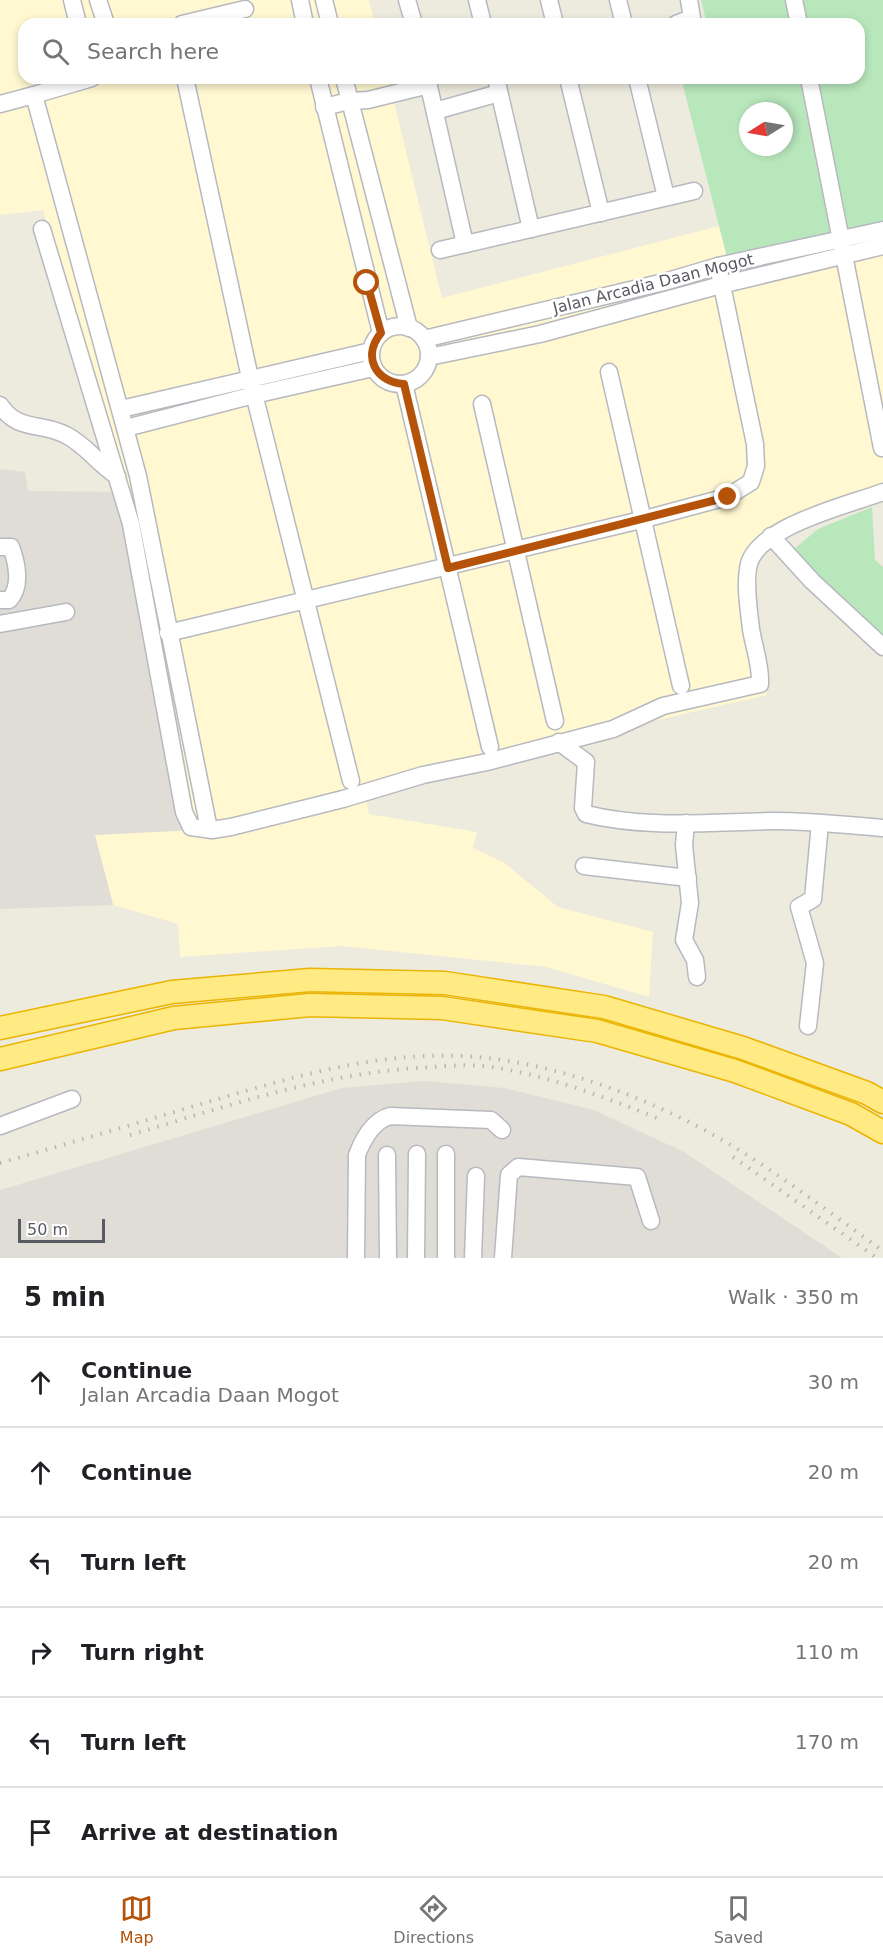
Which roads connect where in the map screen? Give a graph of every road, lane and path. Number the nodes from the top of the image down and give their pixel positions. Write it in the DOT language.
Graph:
graph roads {
  1 [pos="72,0"];
  2 [pos="98,0"];
  3 [pos="300,0"];
  4 [pos="324,0"];
  5 [pos="408,0"];
  6 [pos="477,0"];
  7 [pos="549,0"];
  8 [pos="618,0"];
  9 [pos="689,0"];
  10 [pos="794,0"];
  11 [pos="245,9"];
  12 [pos="76,18"];
  13 [pos="103,18"];
  14 [pos="207,18"];
  15 [pos="304,18"];
  16 [pos="328,18"];
  17 [pos="412,18"];
  18 [pos="482,18"];
  19 [pos="554,18"];
  20 [pos="622,18"];
  21 [pos="685,18"];
  22 [pos="798,18"];
  23 [pos="72,84"];
  24 [pos="186,84"];
  25 [pos="319,84"];
  26 [pos="345,84"];
  27 [pos="410,84"];
  28 [pos="426,84"];
  29 [pos="569,84"];
  30 [pos="638,84"];
  31 [pos="810,84"];
  32 [pos="497,86"];
  33 [pos="34,95"];
  34 [pos="349,101"];
  35 [pos="0,104"];
  36 [pos="324,107"];
  37 [pos="435,111"];
  38 [pos="694,191"];
  39 [pos="666,197"];
  40 [pos="601,213"];
  41 [pos="42,229"];
  42 [pos="531,229"];
  43 [pos="883,230"];
  44 [pos="465,244"];
  45 [pos="883,246"];
  46 [pos="842,247"];
  47 [pos="440,250"];
  48 [pos="718,266"];
  49 [pos="721,285"];
  50 [pos="409,328"];
  51 [pos="381,333"];
  52 [pos="424,339"];
  53 [pos="429,357"];
  54 [pos="372,359"];
  55 [pos="609,372"];
  56 [pos="250,378"];
  57 [pos="404,384"];
  58 [pos="254,394"];
  59 [pos="482,404"];
  60 [pos="0,405"];
  61 [pos="121,409"];
  62 [pos="126,428"];
  63 [pos="882,448"];
  64 [pos="117,476"];
  65 [pos="883,492"];
  66 [pos="641,520"];
  67 [pos="771,536"];
  68 [pos="0,547"];
  69 [pos="516,551"];
  70 [pos="448,568"];
  71 [pos="0,600"];
  72 [pos="307,601"];
  73 [pos="66,612"];
  74 [pos="0,624"];
  75 [pos="168,633"];
  76 [pos="883,647"];
  77 [pos="681,686"];
  78 [pos="555,721"];
  79 [pos="559,742"];
  80 [pos="490,747"];
  81 [pos="351,781"];
  82 [pos="686,823"];
  83 [pos="820,823"];
  84 [pos="208,824"];
  85 [pos="883,828"];
  86 [pos="584,866"];
  87 [pos="688,878"];
  88 [pos="697,977"];
  89 [pos="808,1026"];
  90 [pos="0,1028"];
  91 [pos="0,1059"];
  92 [pos="72,1099"];
  93 [pos="883,1102"];
  94 [pos="0,1126"];
  95 [pos="502,1130"];
  96 [pos="883,1132"];
  97 [pos="417,1154"];
  98 [pos="446,1154"];
  99 [pos="387,1155"];
  100 [pos="476,1176"];
  101 [pos="651,1221"];
  102 [pos="356,1258"];
  103 [pos="387,1258"];
  104 [pos="416,1258"];
  105 [pos="446,1258"];
  106 [pos="473,1258"];
  107 [pos="503,1258"];
  1 -- 12 [label="street"];
  2 -- 13 [label="street"];
  3 -- 15 [label="street"];
  4 -- 16 [label="street"];
  5 -- 17 [label="street"];
  6 -- 18 [label="street"];
  7 -- 19 [label="street"];
  8 -- 20 [label="street"];
  9 -- 21 [label="street"];
  10 -- 22 [label="street"];
  11 -- 14 [label="street"];
  23 -- 33 [label="street"];
  24 -- 56 [label="street"];
  25 -- 36 [label="street"];
  26 -- 34 [label="street"];
  27 -- 34 [label="street"];
  28 -- 37 [label="street"];
  29 -- 40 [label="street"];
  30 -- 39 [label="street"];
  31 -- 46 [label="street"];
  32 -- 37 [label="street"];
  32 -- 42 [label="street"];
  33 -- 35 [label="street"];
  33 -- 61 [label="street"];
  34 -- 36 [label="street"];
  34 -- 50 [label="street"];
  36 -- 51 [label="street"];
  37 -- 44 [label="street"];
  38 -- 39 [label="street"];
  39 -- 40 [label="street"];
  40 -- 42 [label="street"];
  41 -- 64 [label="street"];
  42 -- 44 [label="street"];
  43 -- 46 [label="street, Jalan Arcadia Daan Mogot"];
  44 -- 47 [label="street"];
  45 -- 46 [label="street, Jalan Arcadia Daan Mogot"];
  46 -- 48 [label="street, Jalan Arcadia Daan Mogot"];
  46 -- 49 [label="street, Jalan Arcadia Daan Mogot"];
  46 -- 63 [label="street"];
  48 -- 49 [label="street"];
  48 -- 52 [label="street, Jalan Arcadia Daan Mogot"];
  49 -- 53 [label="street, Jalan Arcadia Daan Mogot"];
  49 -- 66 [label="street"];
  50 -- 51 [label="street"];
  50 -- 52 [label="street"];
  51 -- 54 [label="street"];
  52 -- 53 [label="street"];
  53 -- 57 [label="street"];
  54 -- 56 [label="street"];
  54 -- 57 [label="street"];
  54 -- 58 [label="street"];
  55 -- 66 [label="street"];
  56 -- 58 [label="street"];
  56 -- 61 [label="street"];
  57 -- 70 [label="street"];
  58 -- 62 [label="street"];
  58 -- 72 [label="street"];
  59 -- 69 [label="street"];
  60 -- 64 [label="street"];
  61 -- 62 [label="street"];
  62 -- 75 [label="street"];
  64 -- 79 [label="street"];
  65 -- 67 [label="street"];
  66 -- 69 [label="street"];
  66 -- 77 [label="street"];
  67 -- 76 [label="street"];
  67 -- 79 [label="street"];
  68 -- 71 [label="street"];
  69 -- 70 [label="street"];
  69 -- 78 [label="street"];
  70 -- 72 [label="street"];
  70 -- 80 [label="street"];
  72 -- 75 [label="street"];
  72 -- 81 [label="street"];
  73 -- 74 [label="street"];
  75 -- 84 [label="street"];
  79 -- 82 [label="street"];
  82 -- 83 [label="street"];
  82 -- 87 [label="street"];
  83 -- 85 [label="street"];
  83 -- 89 [label="street"];
  86 -- 87 [label="street"];
  87 -- 88 [label="street"];
  90 -- 93 [label="highway"];
  91 -- 96 [label="highway"];
  92 -- 94 [label="street"];
  95 -- 102 [label="street"];
  97 -- 104 [label="street"];
  98 -- 105 [label="street"];
  99 -- 103 [label="street"];
  100 -- 106 [label="street"];
  101 -- 107 [label="street"];
}
